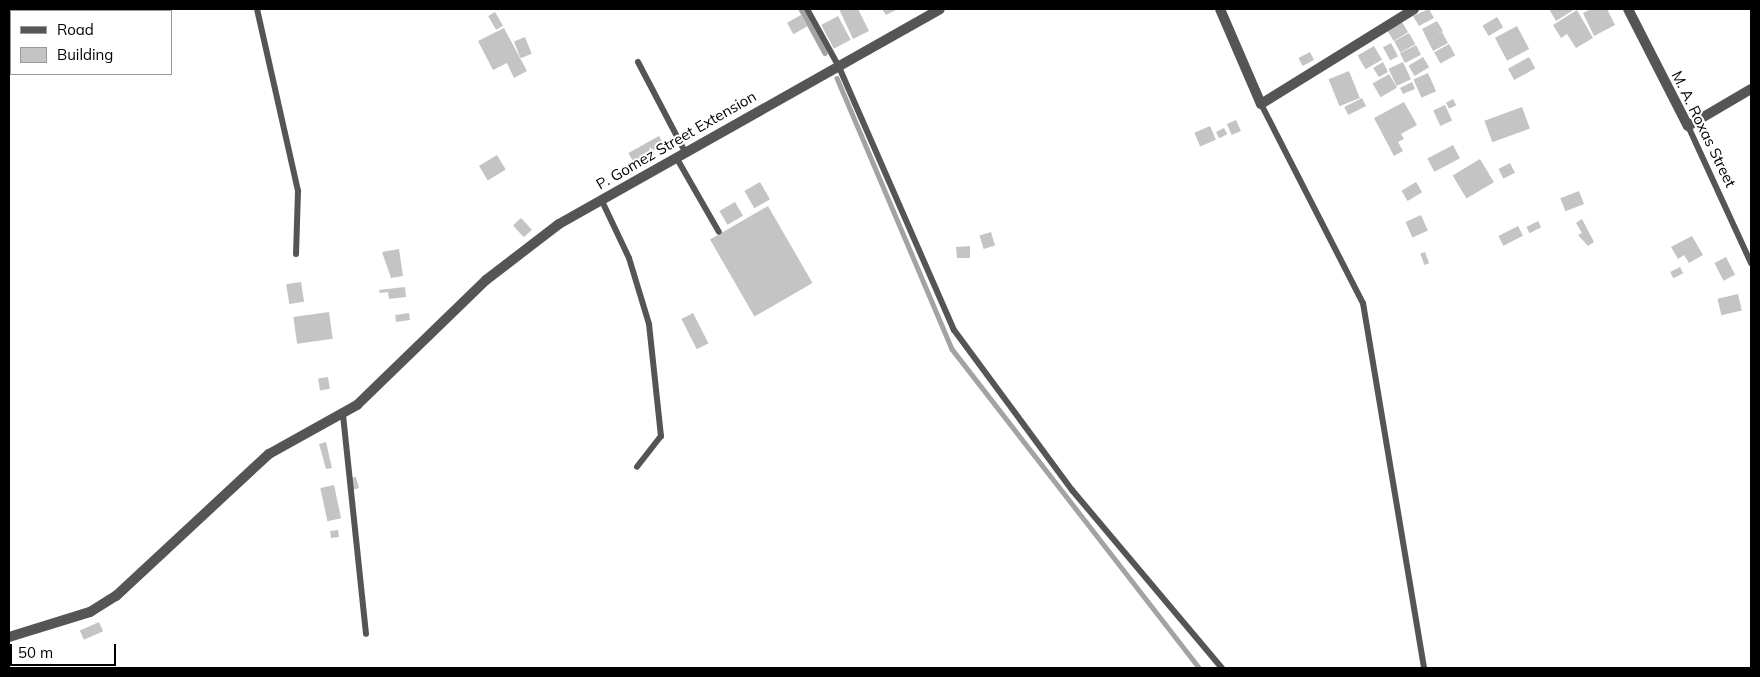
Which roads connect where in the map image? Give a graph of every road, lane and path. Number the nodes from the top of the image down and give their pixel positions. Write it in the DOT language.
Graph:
graph roads {
  1 [pos="257,9"];
  2 [pos="807,9"];
  3 [pos="940,9"];
  4 [pos="1220,9"];
  5 [pos="1414,9"];
  6 [pos="1628,9"];
  7 [pos="638,62"];
  8 [pos="839,67"];
  9 [pos="1751,90"];
  10 [pos="1261,104"];
  11 [pos="1688,126"];
  12 [pos="679,153"];
  13 [pos="602,199"];
  14 [pos="719,232"];
  15 [pos="296,254"];
  16 [pos="1751,263"];
  17 [pos="343,416"];
  18 [pos="637,467"];
  19 [pos="366,634"];
  20 [pos="9,637"];
  21 [pos="1222,668"];
  22 [pos="1424,668"];
  1 -- 15 [label="lane"];
  2 -- 8 [label="lane"];
  3 -- 8 [label="street, P. Gomez Street Extension"];
  4 -- 10 [label="street"];
  5 -- 10 [label="street"];
  6 -- 11 [label="street, M. A. Roxas Street"];
  7 -- 12 [label="lane"];
  8 -- 12 [label="street, P. Gomez Street Extension"];
  8 -- 21 [label="lane"];
  9 -- 11 [label="street"];
  10 -- 22 [label="lane"];
  11 -- 16 [label="lane, M. A. Roxas Street"];
  12 -- 13 [label="street, P. Gomez Street Extension"];
  12 -- 14 [label="lane"];
  13 -- 17 [label="street, P. Gomez Street Extension"];
  13 -- 18 [label="lane"];
  17 -- 19 [label="lane"];
  17 -- 20 [label="street, P. Gomez Street Extension"];
}
